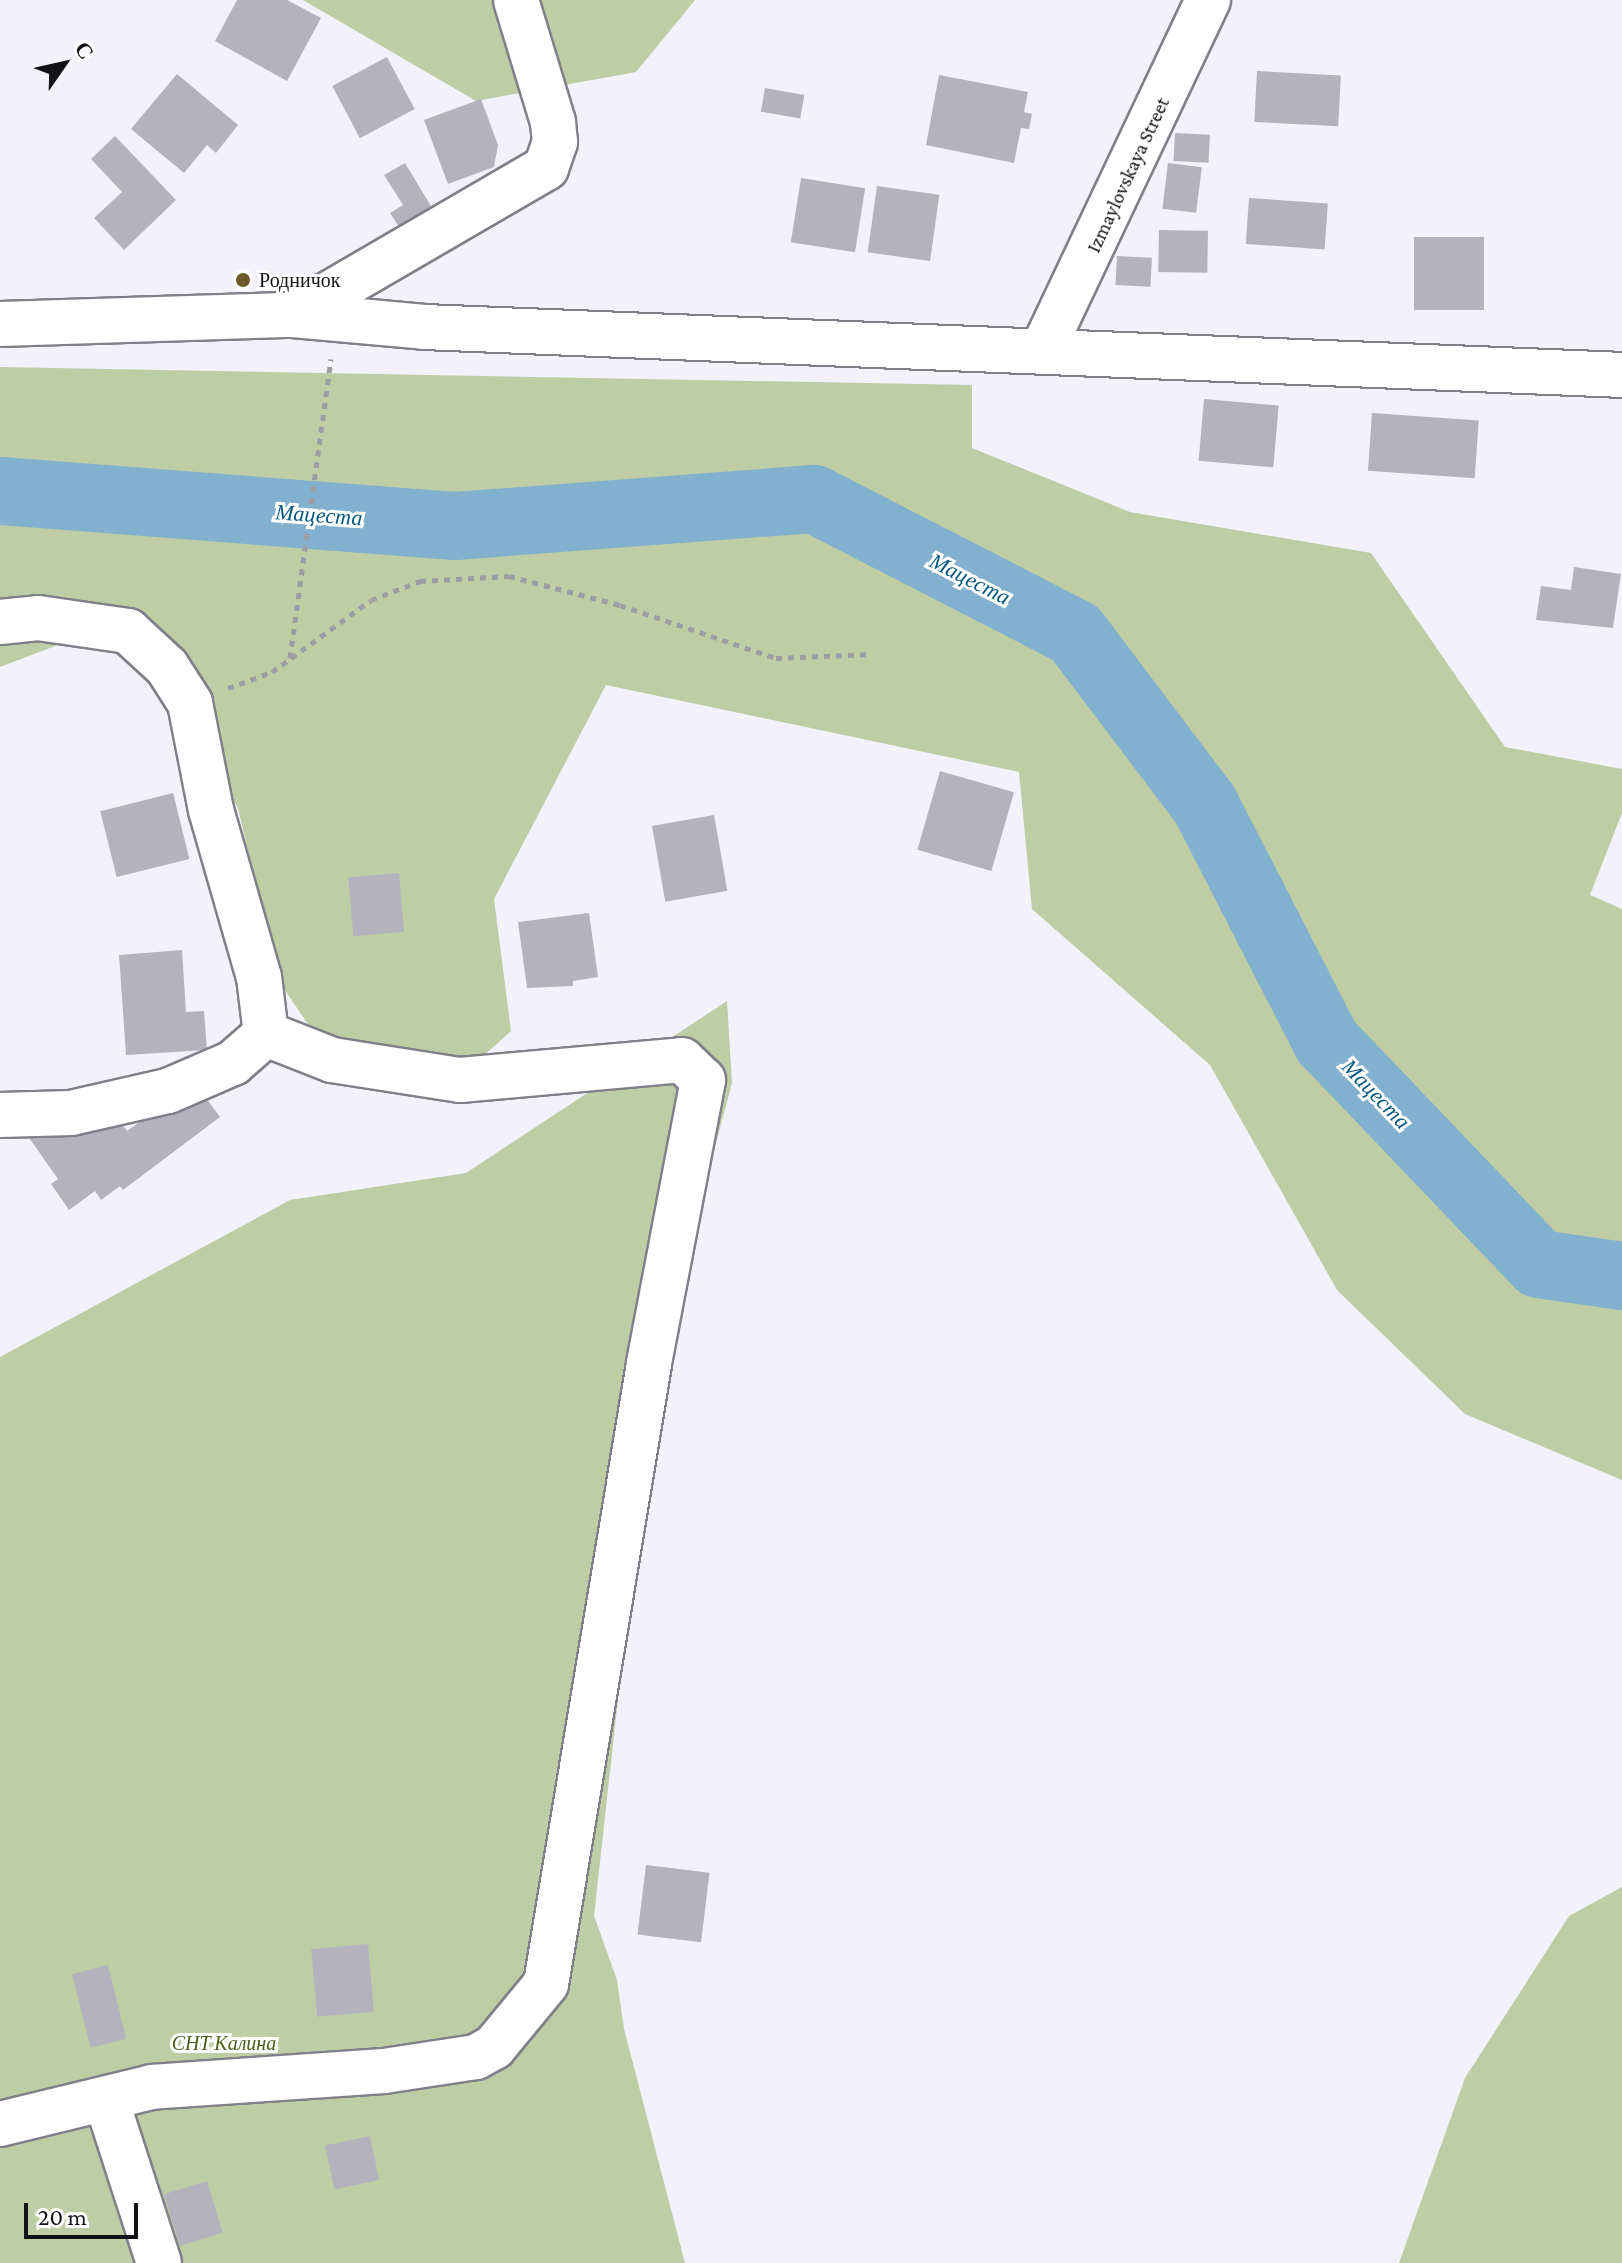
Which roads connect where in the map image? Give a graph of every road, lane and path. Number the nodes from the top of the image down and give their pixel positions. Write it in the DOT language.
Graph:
graph roads {
  1 [pos="516,0"];
  2 [pos="1208,0"];
  3 [pos="293,315"];
  4 [pos="0,324"];
  5 [pos="1044,347"];
  6 [pos="1622,375"];
  7 [pos="327,387"];
  8 [pos="0,622"];
  9 [pos="872,654"];
  10 [pos="290,659"];
  11 [pos="190,703"];
  12 [pos="266,1034"];
  13 [pos="0,1115"];
  14 [pos="106,2099"];
  15 [pos="0,2124"];
  16 [pos="159,2263"];
  1 -- 3 [label="street"];
  2 -- 5 [label="street, Izmaylovskaya Street"];
  3 -- 4 [label="street"];
  3 -- 5 [label="street"];
  5 -- 6 [label="street"];
  7 -- 10 [label="path"];
  8 -- 11 [label="street"];
  9 -- 10 [label="path"];
  10 -- 11 [label="path"];
  11 -- 12 [label="street"];
  12 -- 13 [label="street"];
  12 -- 14 [label="street"];
  14 -- 15 [label="street"];
  14 -- 16 [label="street"];
}
